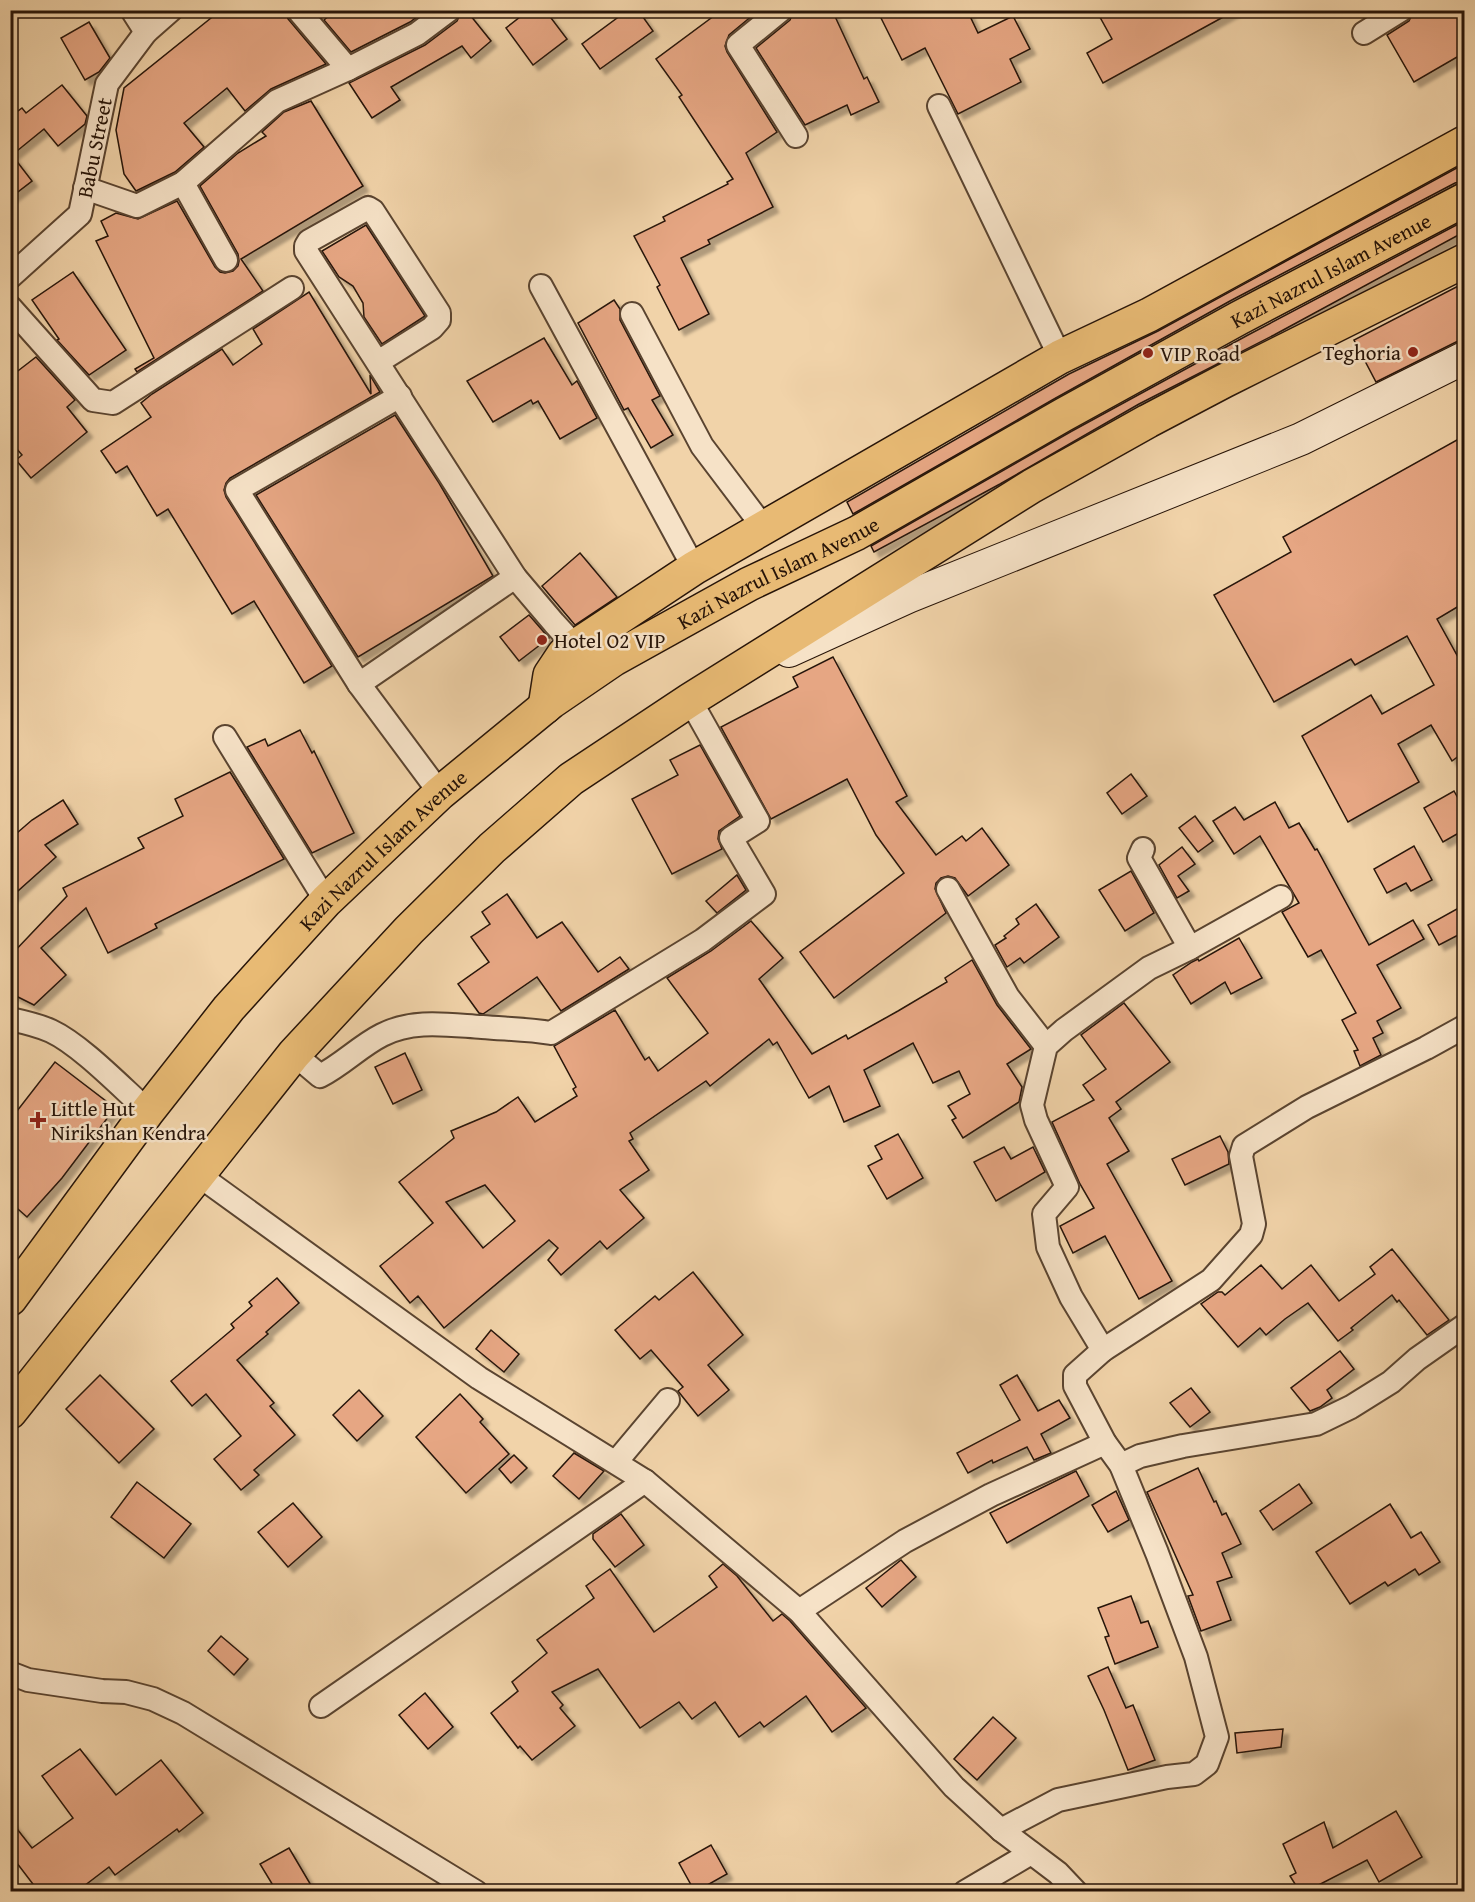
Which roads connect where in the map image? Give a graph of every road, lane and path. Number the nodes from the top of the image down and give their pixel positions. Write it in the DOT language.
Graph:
graph roads {
  1 [pos="132,10"];
  2 [pos="171,10"];
  3 [pos="298,10"];
  4 [pos="449,10"];
  5 [pos="781,10"];
  6 [pos="1401,10"];
  7 [pos="146,32"];
  8 [pos="1364,33"];
  9 [pos="348,69"];
  10 [pos="939,105"];
  11 [pos="796,136"];
  12 [pos="1464,143"];
  13 [pos="183,183"];
  14 [pos="85,188"];
  15 [pos="1464,200"];
  16 [pos="226,260"];
  17 [pos="1464,261"];
  18 [pos="10,277"];
  19 [pos="541,286"];
  20 [pos="292,288"];
  21 [pos="10,307"];
  22 [pos="632,314"];
  23 [pos="1060,357"];
  24 [pos="1464,358"];
  25 [pos="378,362"];
  26 [pos="400,396"];
  27 [pos="1063,415"];
  28 [pos="1087,455"];
  29 [pos="764,528"];
  30 [pos="694,568"];
  31 [pos="515,577"];
  32 [pos="576,646"];
  33 [pos="359,684"];
  34 [pos="701,692"];
  35 [pos="545,707"];
  36 [pos="225,737"];
  37 [pos="440,793"];
  38 [pos="1143,849"];
  39 [pos="948,889"];
  40 [pos="1281,897"];
  41 [pos="326,901"];
  42 [pos="1190,948"];
  43 [pos="10,1019"];
  44 [pos="1464,1027"];
  45 [pos="1046,1046"];
  46 [pos="294,1054"];
  47 [pos="148,1111"];
  48 [pos="197,1174"];
  49 [pos="10,1299"];
  50 [pos="1464,1326"];
  51 [pos="1103,1350"];
  52 [pos="668,1400"];
  53 [pos="10,1412"];
  54 [pos="1105,1443"];
  55 [pos="616,1462"];
  56 [pos="1121,1465"];
  57 [pos="645,1481"];
  58 [pos="799,1611"];
  59 [pos="10,1673"];
  60 [pos="321,1706"];
  61 [pos="1001,1830"];
  62 [pos="1031,1853"];
  63 [pos="476,1892"];
  64 [pos="965,1892"];
  65 [pos="1076,1892"];
  1 -- 7 [label="street"];
  2 -- 7 [label="street, Babu Street"];
  3 -- 9 [label="street"];
  4 -- 9 [label="street"];
  5 -- 11 [label="street"];
  6 -- 8 [label="street"];
  7 -- 14 [label="street, Babu Street"];
  9 -- 13 [label="street"];
  10 -- 23 [label="street"];
  12 -- 23 [label="main road"];
  13 -- 14 [label="street"];
  13 -- 16 [label="street"];
  14 -- 18 [label="street, Babu Street"];
  15 -- 27 [label="main road, Kazi Nazrul Islam Avenue"];
  17 -- 28 [label="main road"];
  19 -- 30 [label="street"];
  20 -- 21 [label="street"];
  22 -- 29 [label="street"];
  23 -- 29 [label="main road"];
  24 -- 34 [label="street"];
  25 -- 25 [label="street"];
  25 -- 26 [label="street"];
  26 -- 31 [label="street"];
  26 -- 33 [label="street"];
  27 -- 28 [label="main road"];
  27 -- 35 [label="main road, Kazi Nazrul Islam Avenue"];
  28 -- 34 [label="main road"];
  29 -- 30 [label="main road"];
  30 -- 32 [label="main road"];
  31 -- 32 [label="street"];
  31 -- 33 [label="street"];
  32 -- 35 [label="main road"];
  33 -- 37 [label="street"];
  34 -- 46 [label="main road"];
  34 -- 46 [label="street"];
  35 -- 37 [label="main road, Kazi Nazrul Islam Avenue"];
  36 -- 41 [label="street"];
  37 -- 41 [label="main road, Kazi Nazrul Islam Avenue"];
  38 -- 42 [label="street"];
  39 -- 45 [label="street"];
  40 -- 42 [label="street"];
  41 -- 47 [label="main road, Kazi Nazrul Islam Avenue"];
  42 -- 45 [label="street"];
  43 -- 47 [label="street"];
  44 -- 51 [label="street"];
  45 -- 51 [label="street"];
  46 -- 48 [label="main road"];
  47 -- 49 [label="main road, Kazi Nazrul Islam Avenue"];
  48 -- 53 [label="main road"];
  48 -- 55 [label="street"];
  50 -- 56 [label="street"];
  51 -- 54 [label="street"];
  52 -- 55 [label="street"];
  54 -- 56 [label="street"];
  54 -- 58 [label="street"];
  55 -- 57 [label="street"];
  56 -- 61 [label="street"];
  57 -- 58 [label="street"];
  57 -- 60 [label="street"];
  58 -- 61 [label="street"];
  59 -- 63 [label="street"];
  61 -- 62 [label="street"];
  62 -- 64 [label="street"];
  62 -- 65 [label="street"];
}
